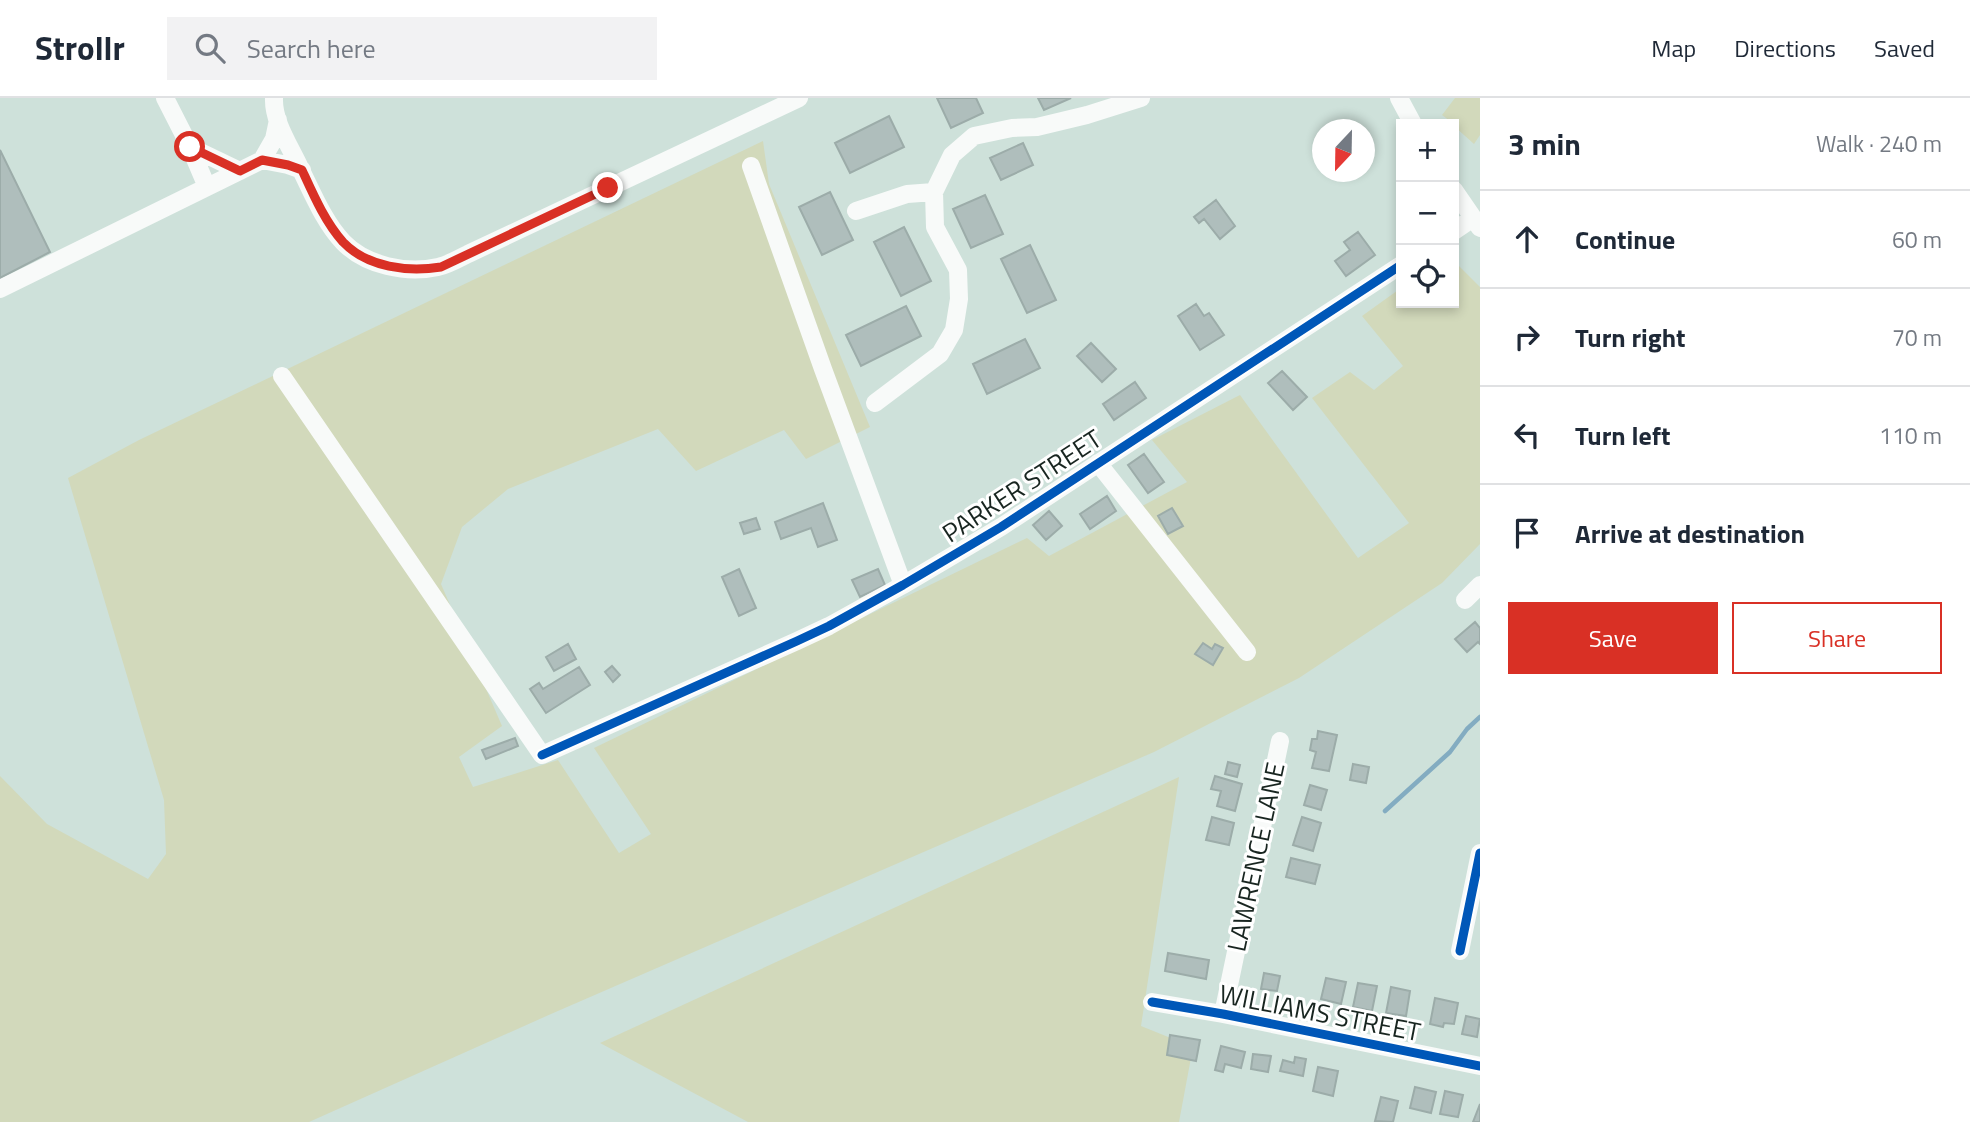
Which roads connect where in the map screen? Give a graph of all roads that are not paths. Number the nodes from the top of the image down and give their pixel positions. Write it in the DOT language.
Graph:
graph roads {
  1 [pos="165,98"];
  2 [pos="275,98"];
  3 [pos="799,98"];
  4 [pos="1141,98"];
  5 [pos="1399,98"];
  6 [pos="1410,119"];
  7 [pos="278,120"];
  8 [pos="190,147"];
  9 [pos="262,160"];
  10 [pos="751,166"];
  11 [pos="302,170"];
  12 [pos="240,171"];
  13 [pos="207,187"];
  14 [pos="934,192"];
  15 [pos="1459,198"];
  16 [pos="856,211"];
  17 [pos="1476,223"];
  18 [pos="1459,229"];
  19 [pos="1396,268"];
  20 [pos="0,289"];
  21 [pos="282,376"];
  22 [pos="875,403"];
  23 [pos="1098,463"];
  24 [pos="903,585"];
  25 [pos="1480,585"];
  26 [pos="1465,600"];
  27 [pos="1247,652"];
  28 [pos="1280,741"];
  29 [pos="1480,853"];
  30 [pos="1460,951"];
  31 [pos="1152,1002"];
  32 [pos="1223,1014"];
  33 [pos="1480,1066"];
  1 -- 8 [label="street"];
  2 -- 7 [label="street"];
  3 -- 11 [label="street"];
  4 -- 14 [label="street"];
  5 -- 6 [label="street"];
  7 -- 9 [label="street"];
  7 -- 11 [label="street"];
  8 -- 12 [label="street"];
  8 -- 13 [label="street"];
  9 -- 11 [label="street"];
  9 -- 12 [label="street"];
  10 -- 24 [label="street"];
  12 -- 13 [label="street"];
  13 -- 20 [label="street"];
  14 -- 16 [label="street"];
  14 -- 22 [label="street"];
  15 -- 17 [label="street"];
  17 -- 18 [label="street"];
  19 -- 23 [label="street, PARKER STREET"];
  21 -- 24 [label="street, PARKER STREET"];
  23 -- 24 [label="street, PARKER STREET"];
  23 -- 27 [label="street"];
  25 -- 26 [label="street"];
  28 -- 32 [label="street, LAWRENCE LANE"];
  29 -- 30 [label="street"];
  31 -- 32 [label="street, WILLIAMS STREET"];
  32 -- 33 [label="street, WILLIAMS STREET"];
}
